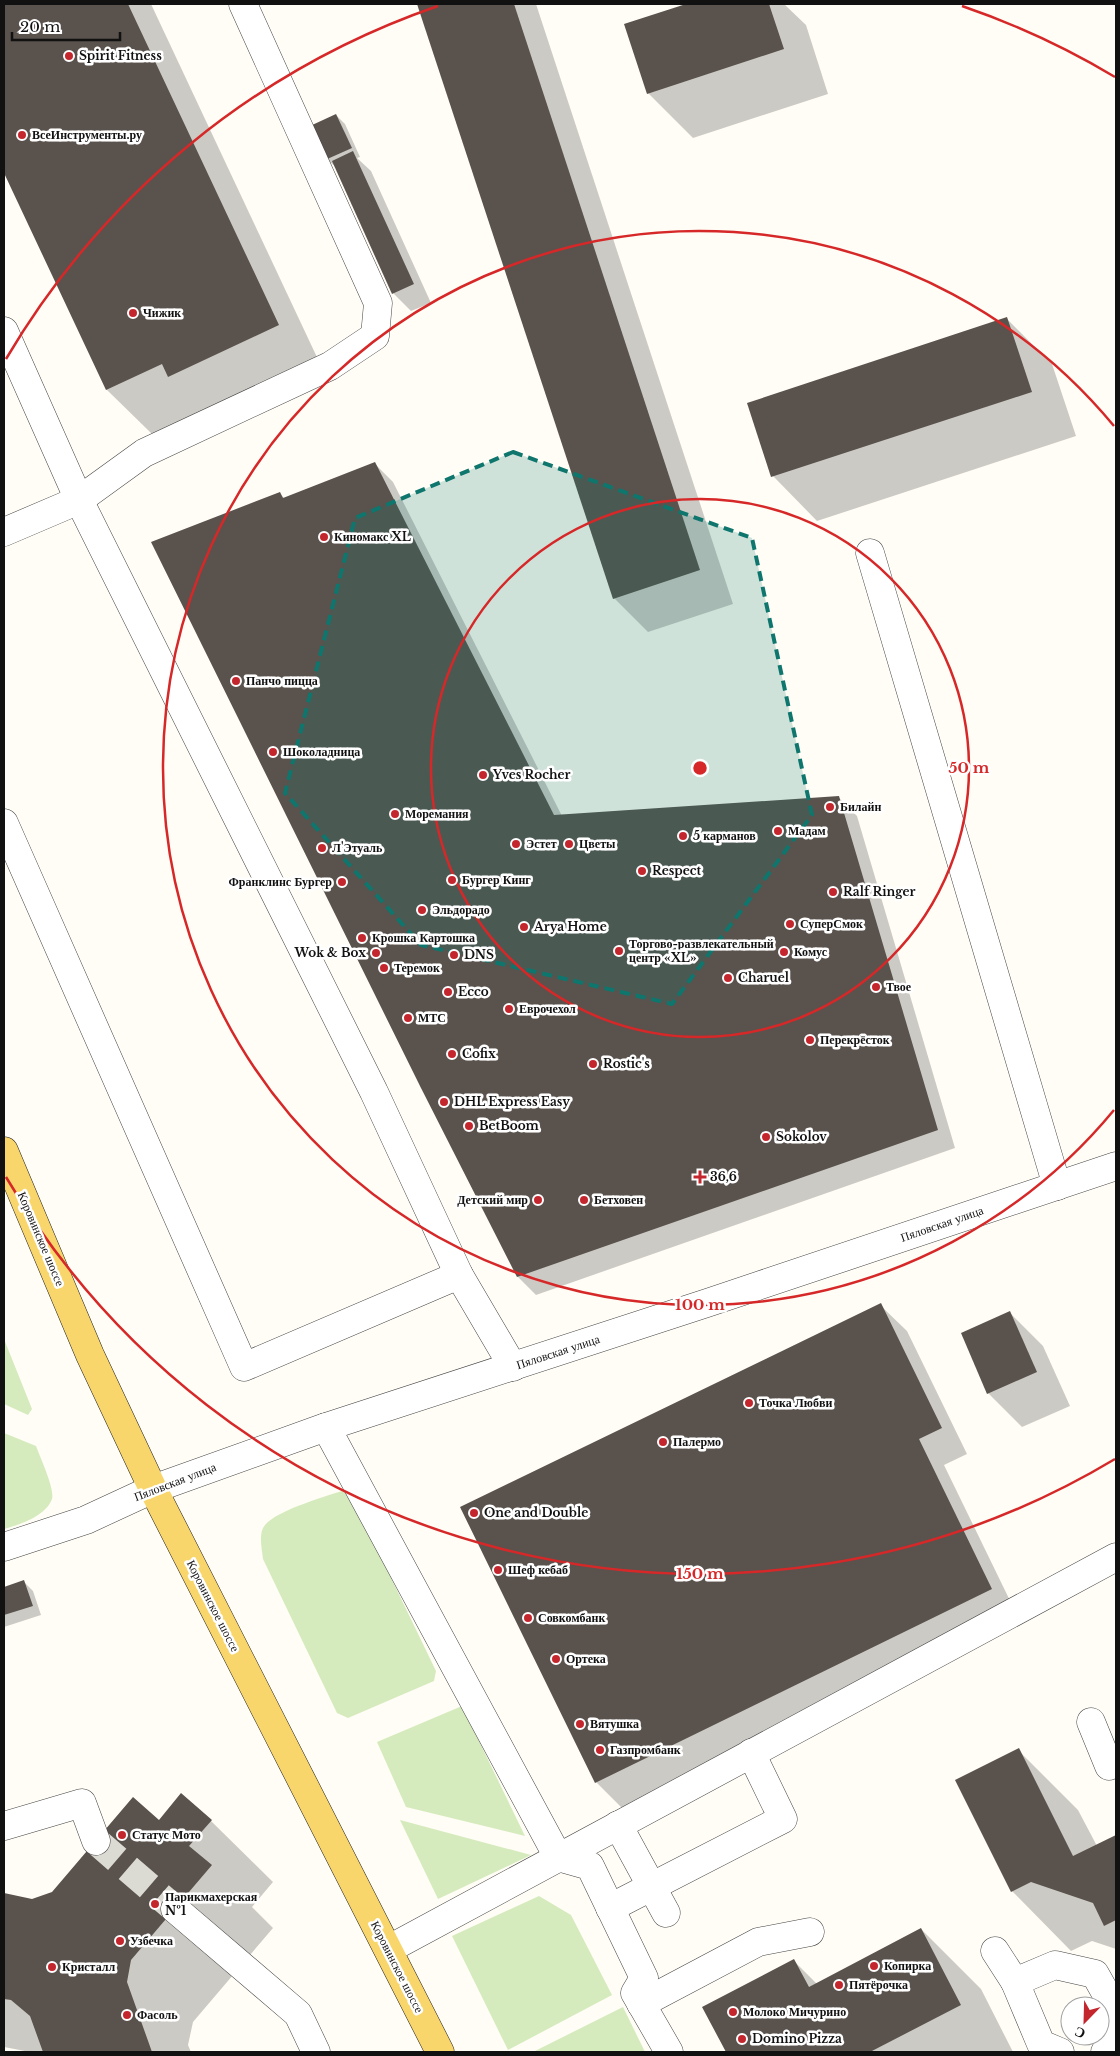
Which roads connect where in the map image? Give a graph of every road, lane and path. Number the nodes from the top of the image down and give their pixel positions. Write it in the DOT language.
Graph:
graph roads {
  1 [pos="243,4"];
  2 [pos="4,331"];
  3 [pos="79,500"];
  4 [pos="4,532"];
  5 [pos="870,553"];
  6 [pos="4,823"];
  7 [pos="4,1151"];
  8 [pos="1116,1166"];
  9 [pos="1057,1186"];
  10 [pos="459,1275"];
  11 [pos="513,1367"];
  12 [pos="326,1427"];
  13 [pos="153,1489"];
  14 [pos="4,1547"];
  15 [pos="1116,1557"];
  16 [pos="1091,1722"];
  17 [pos="751,1753"];
  18 [pos="1116,1763"];
  19 [pos="618,1824"];
  20 [pos="4,1826"];
  21 [pos="96,1841"];
  22 [pos="558,1857"];
  23 [pos="652,1887"];
  24 [pos="610,1908"];
  25 [pos="175,1909"];
  26 [pos="666,1913"];
  27 [pos="810,1932"];
  28 [pos="388,1949"];
  29 [pos="995,1951"];
  30 [pos="1015,1982"];
  31 [pos="1113,1997"];
  32 [pos="642,2004"];
  33 [pos="1041,2050"];
  34 [pos="316,2052"];
  35 [pos="440,2052"];
  36 [pos="668,2052"];
  37 [pos="1105,2052"];
  1 -- 3 [label="street"];
  2 -- 3 [label="street"];
  3 -- 4 [label="street"];
  3 -- 10 [label="street"];
  5 -- 9 [label="street"];
  6 -- 10 [label="street"];
  7 -- 13 [label="main road, Коровинское шоссе"];
  8 -- 9 [label="street, Пяловская улица"];
  9 -- 11 [label="street, Пяловская улица"];
  10 -- 11 [label="street"];
  11 -- 12 [label="street, Пяловская улица"];
  12 -- 13 [label="street, Пяловская улица"];
  12 -- 22 [label="street"];
  13 -- 14 [label="street, Пяловская улица"];
  13 -- 28 [label="main road, Коровинское шоссе"];
  15 -- 17 [label="street"];
  16 -- 18 [label="street"];
  17 -- 19 [label="street"];
  17 -- 23 [label="street"];
  19 -- 22 [label="street"];
  19 -- 23 [label="street"];
  20 -- 21 [label="street"];
  22 -- 24 [label="street"];
  22 -- 28 [label="street"];
  23 -- 24 [label="street"];
  23 -- 26 [label="street"];
  24 -- 32 [label="street"];
  25 -- 34 [label="street"];
  27 -- 32 [label="street"];
  28 -- 35 [label="main road, Коровинское шоссе"];
  29 -- 30 [label="street"];
  30 -- 31 [label="street"];
  30 -- 33 [label="street"];
  31 -- 37 [label="street"];
  32 -- 36 [label="street"];
}
